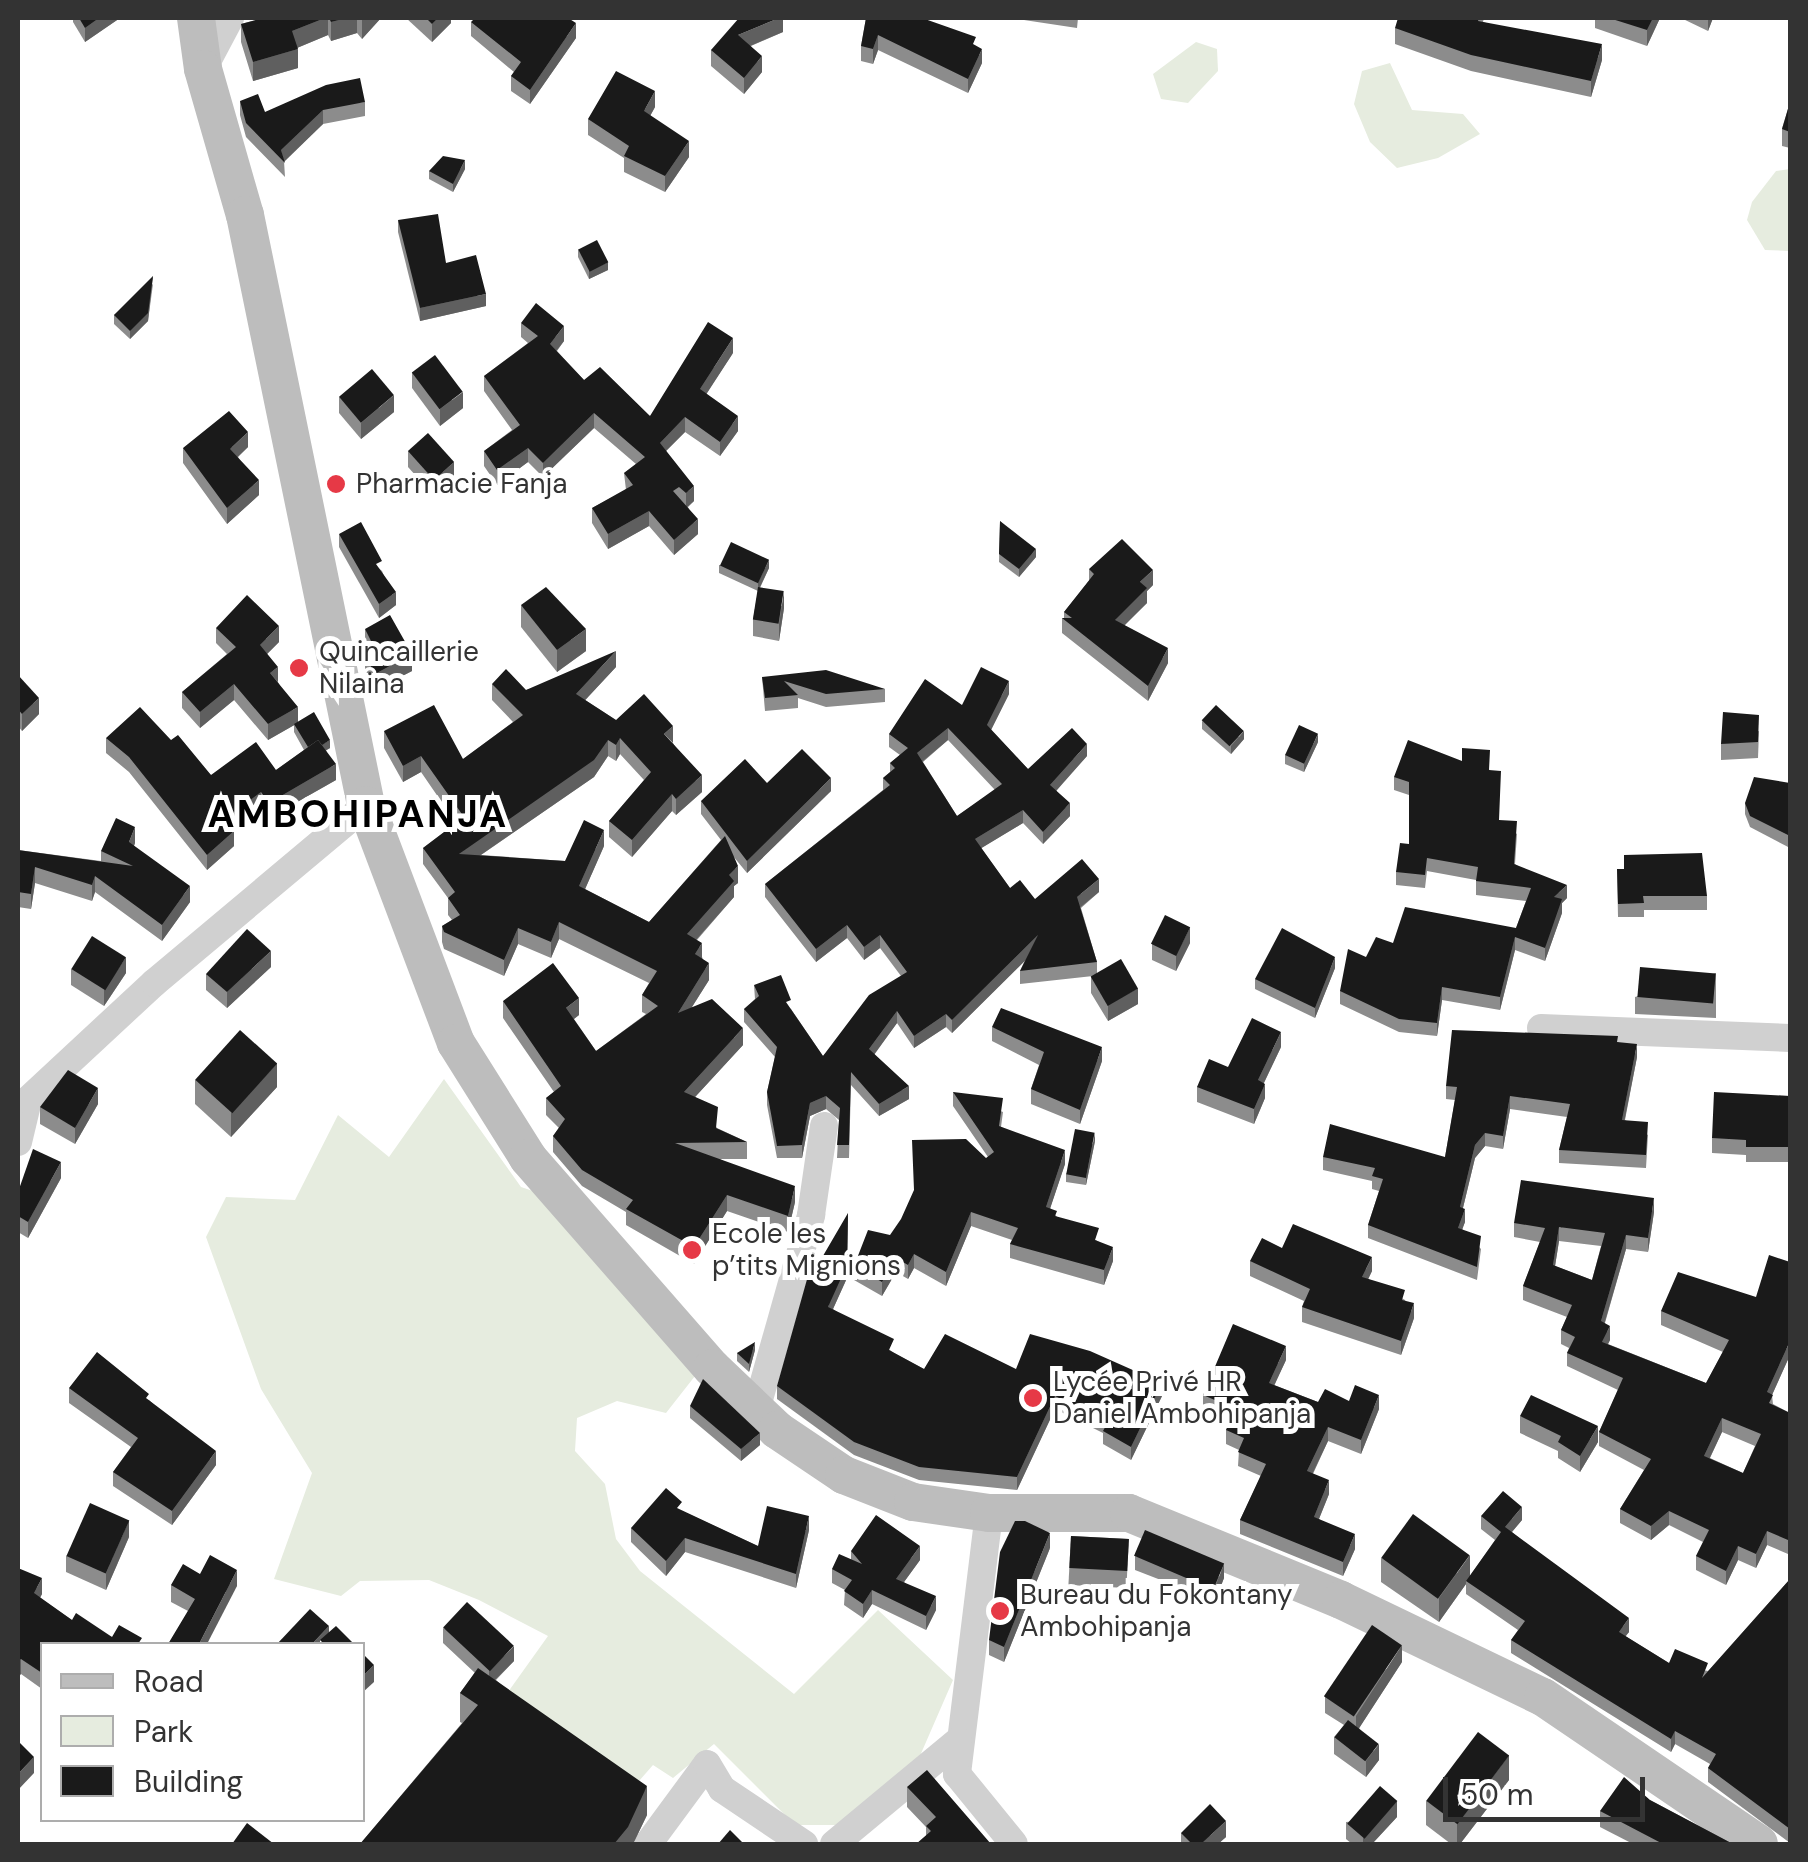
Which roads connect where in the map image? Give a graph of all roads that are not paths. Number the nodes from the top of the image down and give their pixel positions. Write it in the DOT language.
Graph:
graph roads {
  1 [pos="196,18"];
  2 [pos="230,18"];
  3 [pos="204,69"];
  4 [pos="366,805"];
  5 [pos="1541,1028"];
  6 [pos="1790,1038"];
  7 [pos="824,1126"];
  8 [pos="18,1142"];
  9 [pos="756,1410"];
  10 [pos="990,1513"];
  11 [pos="958,1740"];
  12 [pos="648,1844"];
  13 [pos="804,1844"];
  14 [pos="834,1844"];
  15 [pos="1014,1844"];
  16 [pos="1760,1844"];
  1 -- 3 [label="street"];
  2 -- 3 [label="street"];
  3 -- 4 [label="street"];
  4 -- 8 [label="street"];
  4 -- 9 [label="street"];
  5 -- 6 [label="street"];
  7 -- 9 [label="street"];
  9 -- 10 [label="street"];
  10 -- 11 [label="street"];
  10 -- 16 [label="street"];
  11 -- 14 [label="street"];
  11 -- 15 [label="street"];
  12 -- 13 [label="street"];
}
